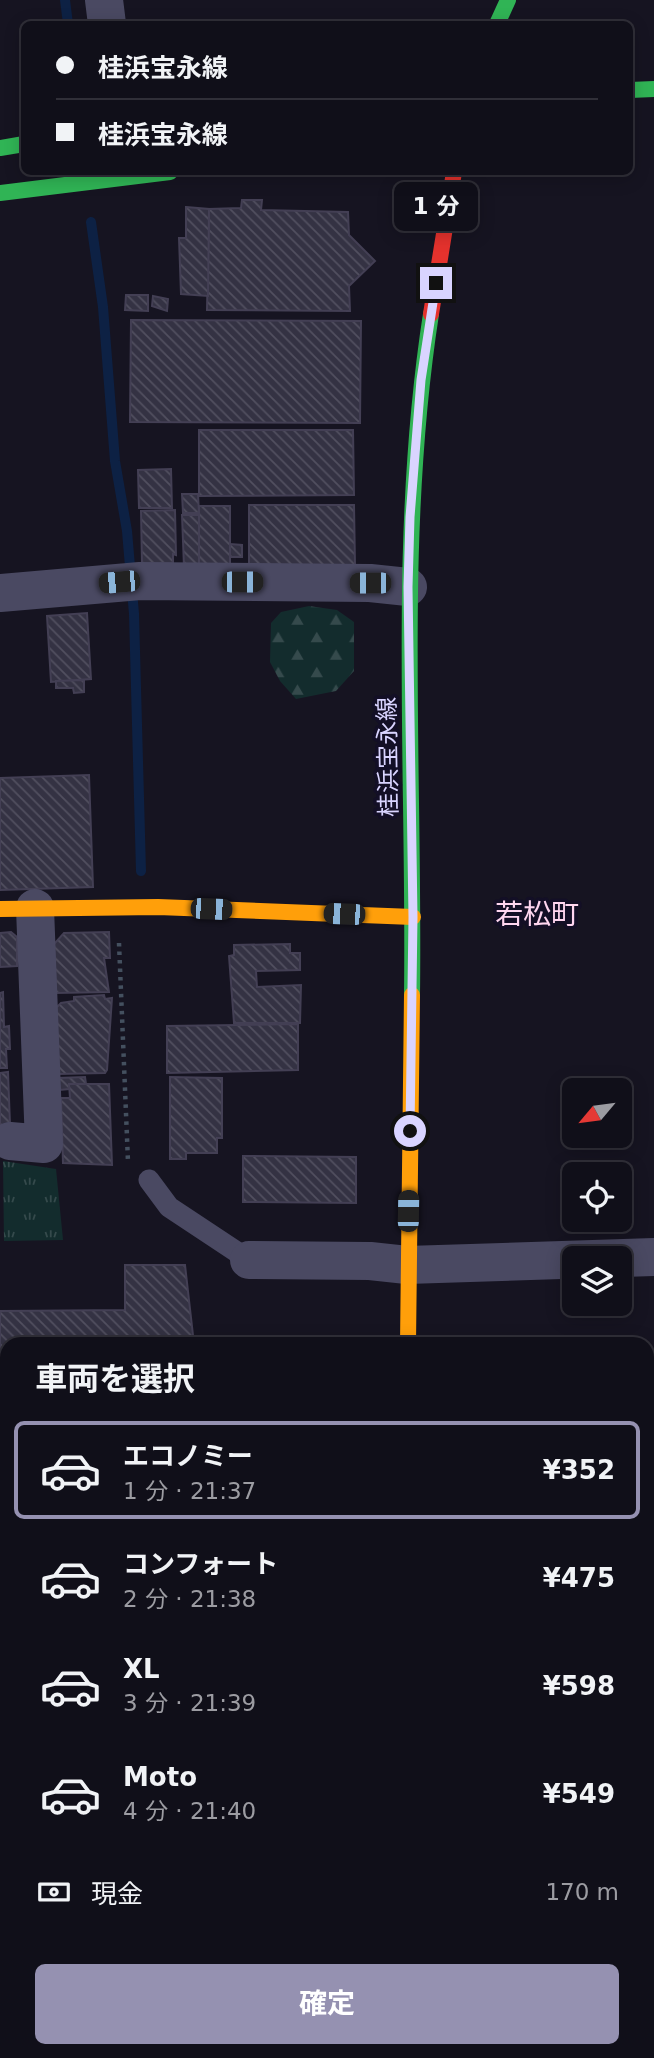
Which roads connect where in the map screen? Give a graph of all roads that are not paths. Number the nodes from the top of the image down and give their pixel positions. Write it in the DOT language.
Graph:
graph roads {
  1 [pos="104,0"];
  2 [pos="508,0"];
  3 [pos="107,21"];
  4 [pos="498,21"];
  5 [pos="654,89"];
  6 [pos="633,90"];
  7 [pos="21,144"];
  8 [pos="0,148"];
  9 [pos="146,175"];
  10 [pos="454,175"];
  11 [pos="0,193"];
  12 [pos="408,587"];
  13 [pos="0,593"];
  14 [pos="18,908"];
  15 [pos="413,917"];
  16 [pos="10,1141"];
  17 [pos="149,1180"];
  18 [pos="654,1256"];
  19 [pos="249,1260"];
  20 [pos="407,1265"];
  21 [pos="408,1337"];
  1 -- 3 [label="street"];
  2 -- 4 [label="main road"];
  5 -- 6 [label="main road"];
  7 -- 8 [label="main road"];
  9 -- 11 [label="main road"];
  10 -- 12 [label="main road, 桂浜宝永線"];
  12 -- 13 [label="street"];
  12 -- 15 [label="main road, 桂浜宝永線"];
  14 -- 15 [label="main road"];
  14 -- 16 [label="street"];
  15 -- 20 [label="main road, 桂浜宝永線"];
  17 -- 19 [label="lane"];
  18 -- 20 [label="street"];
  19 -- 20 [label="street"];
  20 -- 21 [label="main road, 桂浜宝永線"];
}
